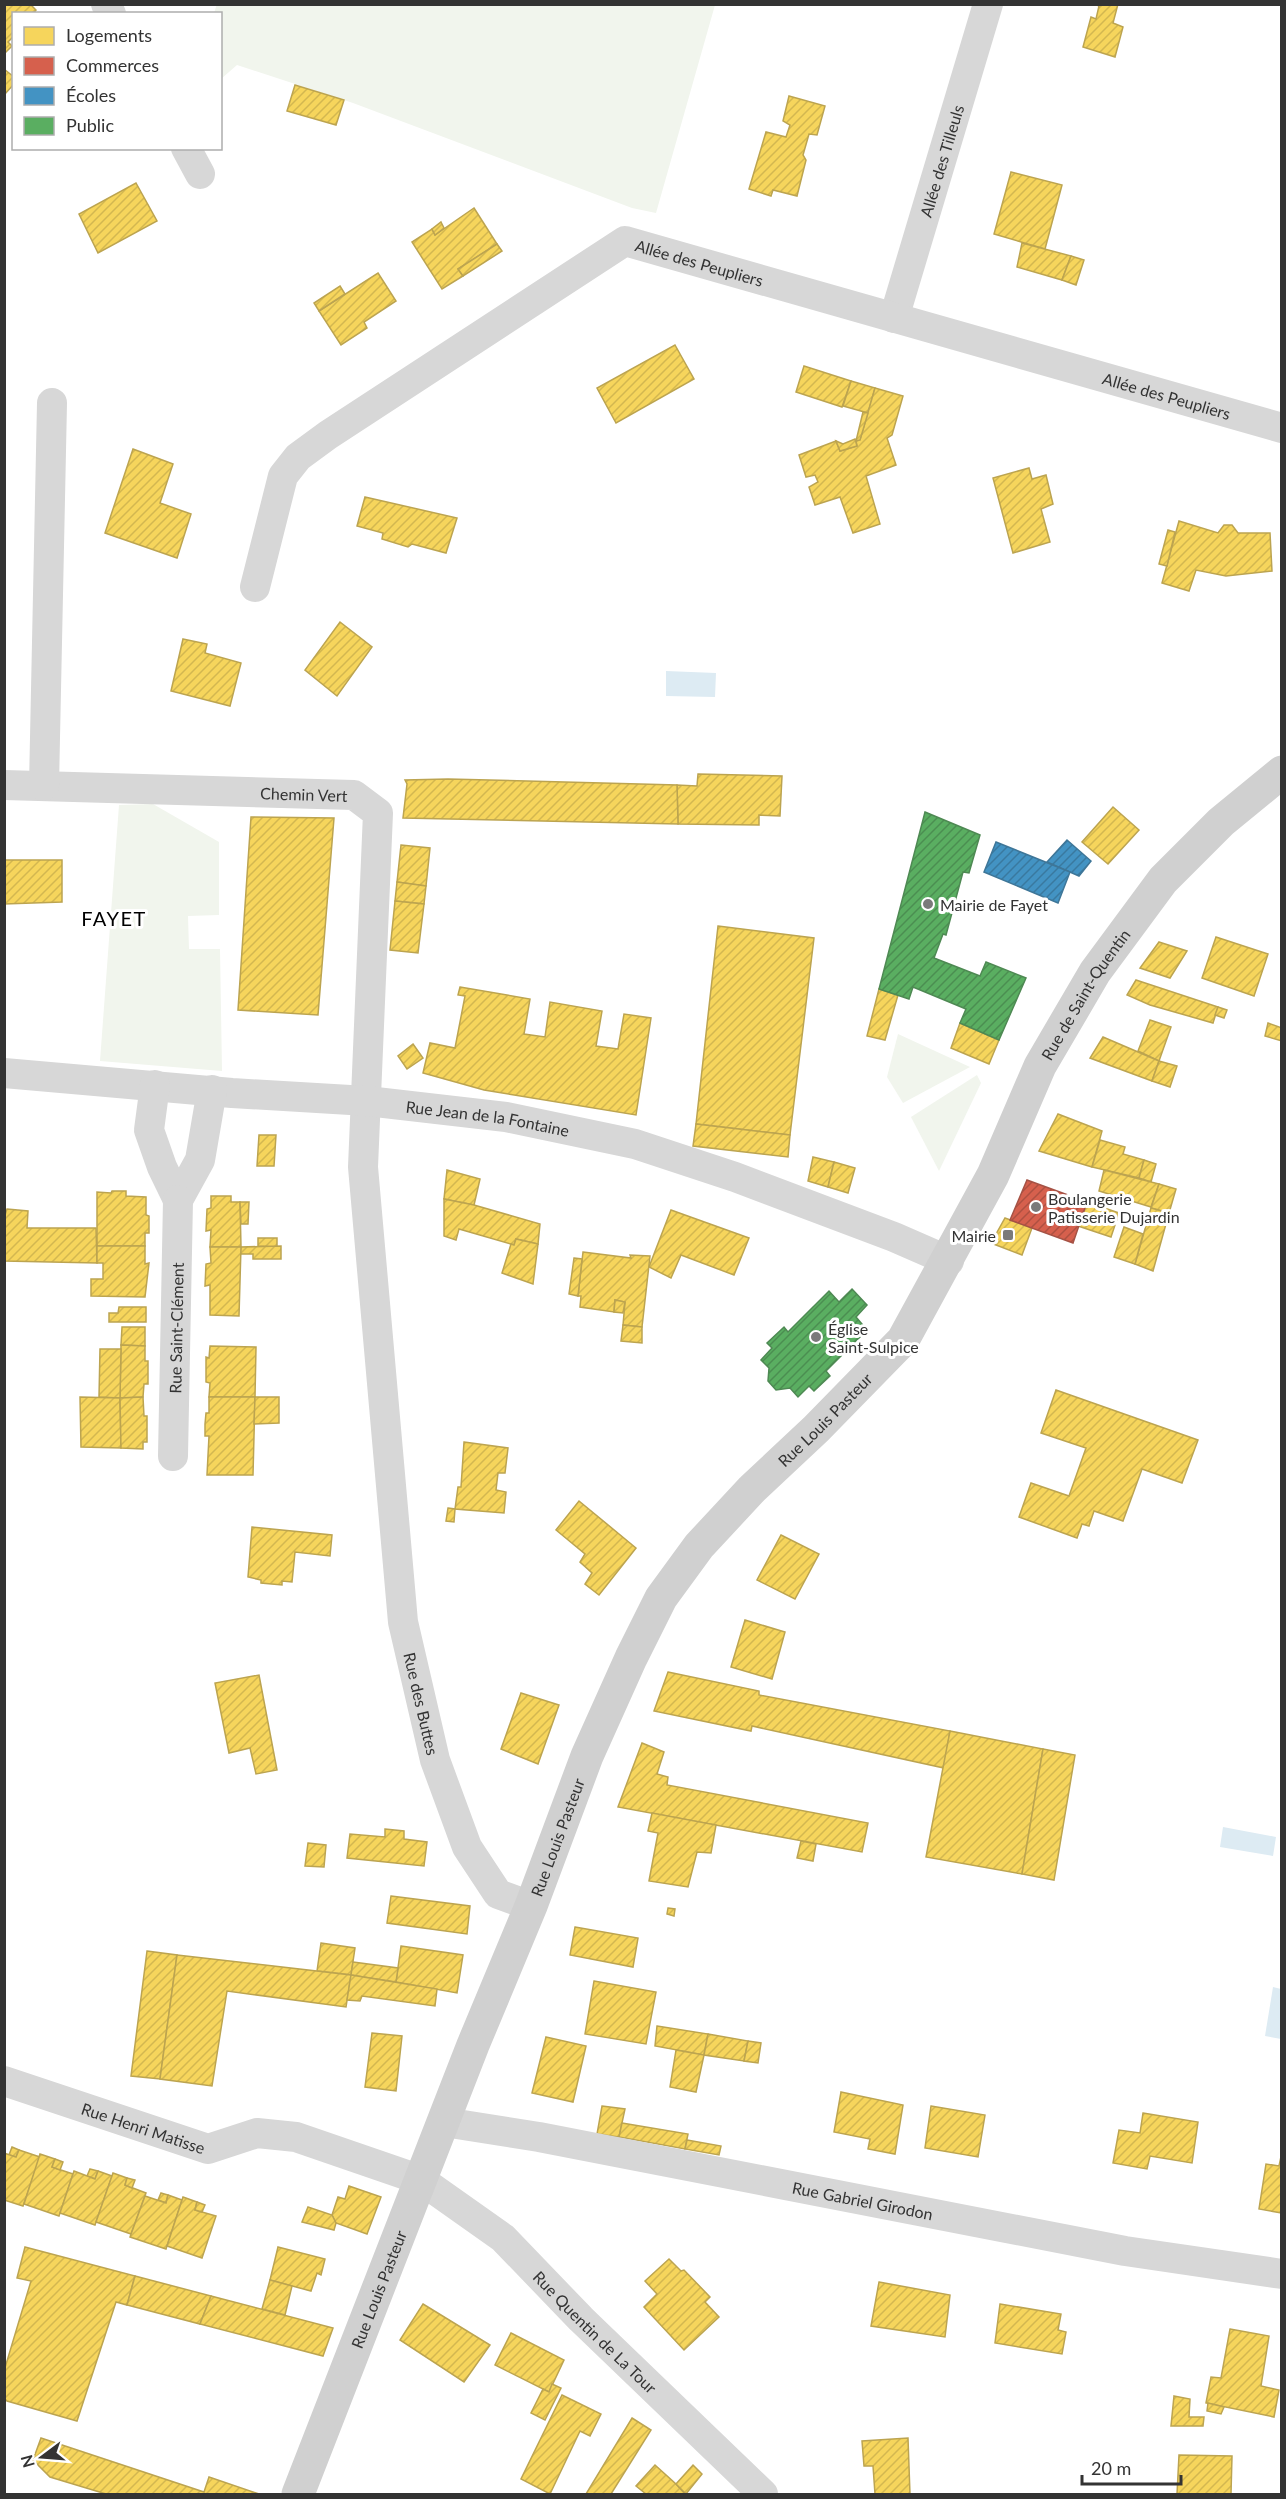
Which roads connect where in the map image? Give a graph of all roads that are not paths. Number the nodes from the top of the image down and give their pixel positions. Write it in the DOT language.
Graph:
graph roads {
  1 [pos="988,4"];
  2 [pos="894,318"];
  3 [pos="52,403"];
  4 [pos="1281,428"];
  5 [pos="255,587"];
  6 [pos="1281,772"];
  7 [pos="4,785"];
  8 [pos="44,786"];
  9 [pos="4,1072"];
  10 [pos="155,1085"];
  11 [pos="212,1090"];
  12 [pos="367,1101"];
  13 [pos="178,1200"];
  14 [pos="948,1261"];
  15 [pos="174,1456"];
  16 [pos="531,1906"];
  17 [pos="4,2081"];
  18 [pos="444,2122"];
  19 [pos="421,2180"];
  20 [pos="1281,2274"];
  21 [pos="298,2494"];
  22 [pos="763,2494"];
  1 -- 2 [label="street, Allée des Tilleuls"];
  2 -- 4 [label="street, Allée des Peupliers"];
  2 -- 5 [label="street, Allée des Peupliers"];
  3 -- 8 [label="street"];
  6 -- 14 [label="main road, Rue de Saint-Quentin"];
  7 -- 8 [label="street"];
  8 -- 12 [label="street, Chemin Vert"];
  9 -- 10 [label="street, Rue Jean de la Fontaine"];
  10 -- 11 [label="street, Rue Jean de la Fontaine"];
  10 -- 13 [label="street, Rue Saint-Clément"];
  11 -- 12 [label="street, Rue Jean de la Fontaine"];
  11 -- 13 [label="street, Rue Saint-Clément"];
  12 -- 14 [label="street, Rue Jean de la Fontaine"];
  12 -- 16 [label="street, Rue des Buttes"];
  13 -- 15 [label="street, Rue Saint-Clément"];
  14 -- 16 [label="main road, Rue Louis Pasteur"];
  16 -- 18 [label="main road, Rue Louis Pasteur"];
  17 -- 19 [label="street, Rue Henri Matisse"];
  18 -- 19 [label="main road, Rue Louis Pasteur"];
  18 -- 20 [label="street, Rue Gabriel Girodon"];
  19 -- 21 [label="main road, Rue Louis Pasteur"];
  19 -- 22 [label="street, Rue Quentin de La Tour"];
}
